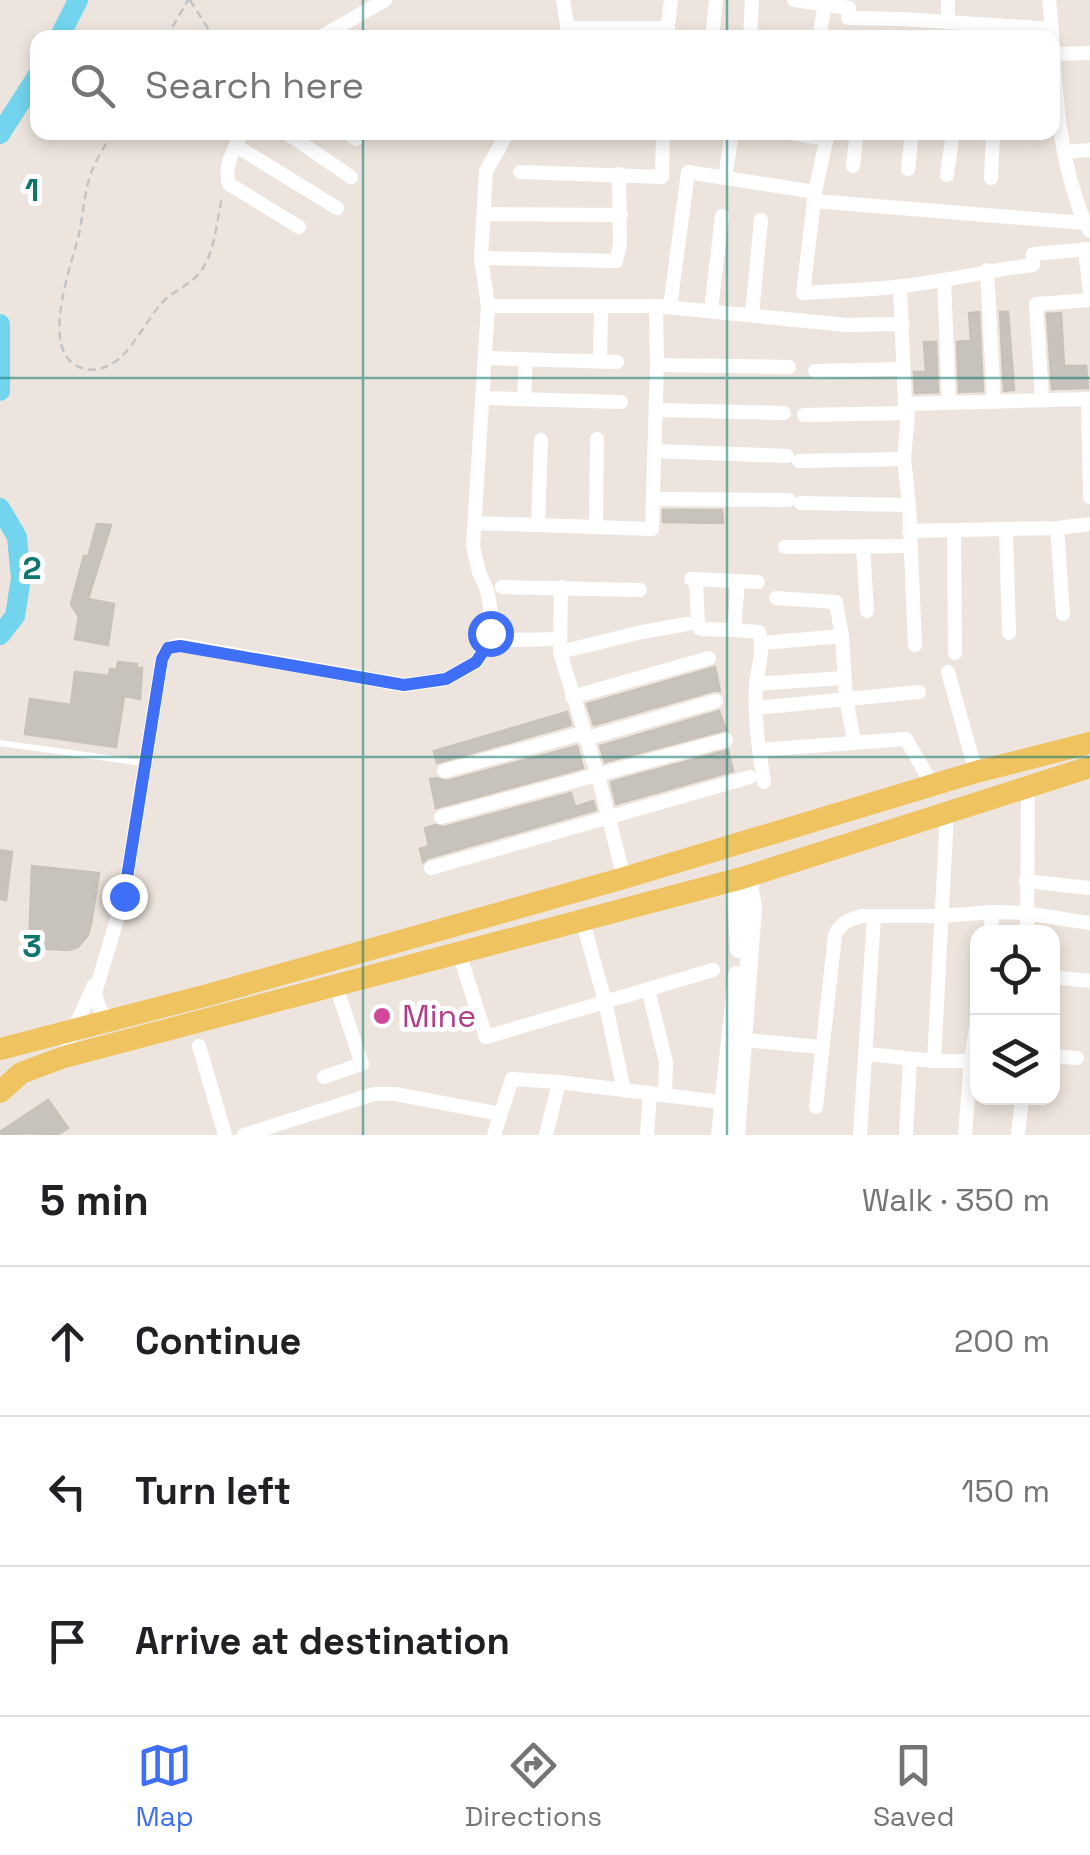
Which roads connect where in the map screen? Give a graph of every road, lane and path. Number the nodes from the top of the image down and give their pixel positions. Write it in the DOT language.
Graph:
graph roads {
  1 [pos="189,0"];
  2 [pos="385,0"];
  3 [pos="563,0"];
  4 [pos="670,0"];
  5 [pos="716,0"];
  6 [pos="752,0"];
  7 [pos="794,0"];
  8 [pos="948,0"];
  9 [pos="1049,0"];
  10 [pos="825,4"];
  11 [pos="849,9"];
  12 [pos="902,19"];
  13 [pos="953,27"];
  14 [pos="1052,28"];
  15 [pos="171,30"];
  16 [pos="209,30"];
  17 [pos="332,30"];
  18 [pos="571,30"];
  19 [pos="668,30"];
  20 [pos="713,30"];
  21 [pos="750,30"];
  22 [pos="821,30"];
  23 [pos="900,30"];
  24 [pos="1090,53"];
  25 [pos="1060,54"];
  26 [pos="1060,136"];
  27 [pos="108,140"];
  28 [pos="239,140"];
  29 [pos="297,140"];
  30 [pos="503,140"];
  31 [pos="663,140"];
  32 [pos="731,140"];
  33 [pos="827,140"];
  34 [pos="856,140"];
  35 [pos="911,140"];
  36 [pos="951,140"];
  37 [pos="993,140"];
  38 [pos="1090,150"];
  39 [pos="1064,152"];
  40 [pos="853,166"];
  41 [pos="908,169"];
  42 [pos="520,172"];
  43 [pos="619,174"];
  44 [pos="947,175"];
  45 [pos="351,176"];
  46 [pos="226,177"];
  47 [pos="726,178"];
  48 [pos="991,178"];
  49 [pos="814,196"];
  50 [pos="337,208"];
  51 [pos="485,214"];
  52 [pos="621,215"];
  53 [pos="722,216"];
  54 [pos="762,220"];
  55 [pos="298,227"];
  56 [pos="1087,227"];
  57 [pos="1088,249"];
  58 [pos="481,258"];
  59 [pos="986,270"];
  60 [pos="944,280"];
  61 [pos="900,287"];
  62 [pos="1090,297"];
  63 [pos="488,306"];
  64 [pos="601,306"];
  65 [pos="663,306"];
  66 [pos="712,310"];
  67 [pos="752,314"];
  68 [pos="903,324"];
  69 [pos="485,358"];
  70 [pos="526,359"];
  71 [pos="600,362"];
  72 [pos="618,362"];
  73 [pos="657,365"];
  74 [pos="788,368"];
  75 [pos="903,369"];
  76 [pos="815,371"];
  77 [pos="482,398"];
  78 [pos="524,399"];
  79 [pos="1089,399"];
  80 [pos="1042,400"];
  81 [pos="620,402"];
  82 [pos="994,402"];
  83 [pos="949,403"];
  84 [pos="906,408"];
  85 [pos="656,410"];
  86 [pos="784,413"];
  87 [pos="804,416"];
  88 [pos="597,438"];
  89 [pos="541,440"];
  90 [pos="655,451"];
  91 [pos="904,459"];
  92 [pos="1090,497"];
  93 [pos="653,499"];
  94 [pos="909,505"];
  95 [pos="474,523"];
  96 [pos="1090,524"];
  97 [pos="538,525"];
  98 [pos="596,526"];
  99 [pos="1057,528"];
  100 [pos="1006,529"];
  101 [pos="954,530"];
  102 [pos="910,539"];
  103 [pos="785,547"];
  104 [pos="863,547"];
  105 [pos="738,582"];
  106 [pos="758,582"];
  107 [pos="502,586"];
  108 [pos="561,587"];
  109 [pos="640,590"];
  110 [pos="776,598"];
  111 [pos="867,611"];
  112 [pos="1063,614"];
  113 [pos="687,624"];
  114 [pos="734,630"];
  115 [pos="1009,633"];
  116 [pos="842,636"];
  117 [pos="501,640"];
  118 [pos="762,642"];
  119 [pos="915,644"];
  120 [pos="560,645"];
  121 [pos="955,653"];
  122 [pos="709,658"];
  123 [pos="948,672"];
  124 [pos="843,678"];
  125 [pos="756,684"];
  126 [pos="919,692"];
  127 [pos="572,697"];
  128 [pos="846,698"];
  129 [pos="716,701"];
  130 [pos="756,708"];
  131 [pos="584,736"];
  132 [pos="726,740"];
  133 [pos="854,742"];
  134 [pos="0,743"];
  135 [pos="1090,743"];
  136 [pos="759,750"];
  137 [pos="145,764"];
  138 [pos="1090,767"];
  139 [pos="444,771"];
  140 [pos="976,772"];
  141 [pos="598,776"];
  142 [pos="934,786"];
  143 [pos="1028,787"];
  144 [pos="946,813"];
  145 [pos="441,817"];
  146 [pos="609,818"];
  147 [pos="431,868"];
  148 [pos="624,878"];
  149 [pos="742,878"];
  150 [pos="1026,882"];
  151 [pos="1090,888"];
  152 [pos="993,912"];
  153 [pos="1026,913"];
  154 [pos="874,916"];
  155 [pos="942,916"];
  156 [pos="582,919"];
  157 [pos="1090,923"];
  158 [pos="991,925"];
  159 [pos="1026,925"];
  160 [pos="460,953"];
  161 [pos="713,970"];
  162 [pos="99,975"];
  163 [pos="1060,978"];
  164 [pos="1090,980"];
  165 [pos="336,986"];
  166 [pos="648,989"];
  167 [pos="605,1002"];
  168 [pos="112,1020"];
  169 [pos="73,1031"];
  170 [pos="744,1040"];
  171 [pos="198,1046"];
  172 [pos="822,1047"];
  173 [pos="0,1048"];
  174 [pos="866,1054"];
  175 [pos="1060,1057"];
  176 [pos="64,1058"];
  177 [pos="1077,1058"];
  178 [pos="910,1059"];
  179 [pos="970,1060"];
  180 [pos="934,1061"];
  181 [pos="324,1077"];
  182 [pos="559,1082"];
  183 [pos="624,1091"];
  184 [pos="0,1092"];
  185 [pos="970,1093"];
  186 [pos="657,1094"];
  187 [pos="712,1101"];
  188 [pos="1021,1105"];
  189 [pos="816,1107"];
  190 [pos="501,1114"];
  191 [pos="282,1129"];
  192 [pos="225,1135"];
  193 [pos="244,1135"];
  194 [pos="494,1135"];
  195 [pos="546,1135"];
  196 [pos="647,1135"];
  197 [pos="720,1135"];
  198 [pos="736,1135"];
  199 [pos="860,1135"];
  200 [pos="906,1135"];
  201 [pos="965,1135"];
  202 [pos="1018,1135"];
  1 -- 15 [label="path"];
  1 -- 16 [label="path"];
  2 -- 17 [label="street"];
  3 -- 18 [label="street"];
  4 -- 19 [label="street"];
  5 -- 20 [label="street"];
  6 -- 21 [label="street"];
  7 -- 10 [label="street"];
  8 -- 13 [label="street"];
  9 -- 14 [label="street"];
  10 -- 11 [label="street"];
  10 -- 22 [label="street"];
  11 -- 12 [label="street"];
  12 -- 13 [label="street"];
  12 -- 23 [label="street"];
  13 -- 14 [label="street"];
  24 -- 25 [label="street"];
  26 -- 39 [label="street"];
  27 -- 46 [label="path"];
  28 -- 46 [label="street"];
  28 -- 50 [label="street"];
  29 -- 45 [label="street"];
  30 -- 51 [label="street"];
  31 -- 43 [label="street"];
  32 -- 47 [label="street"];
  33 -- 49 [label="street"];
  34 -- 40 [label="street"];
  35 -- 41 [label="street"];
  36 -- 44 [label="street"];
  37 -- 48 [label="street"];
  38 -- 39 [label="street"];
  39 -- 56 [label="street"];
  42 -- 43 [label="street"];
  43 -- 52 [label="street"];
  46 -- 55 [label="street"];
  47 -- 49 [label="street"];
  47 -- 65 [label="street"];
  49 -- 56 [label="street"];
  49 -- 61 [label="street"];
  51 -- 52 [label="street"];
  51 -- 58 [label="street"];
  52 -- 58 [label="street"];
  53 -- 66 [label="street"];
  54 -- 67 [label="street"];
  57 -- 59 [label="street"];
  57 -- 62 [label="street"];
  58 -- 63 [label="street"];
  59 -- 60 [label="street"];
  59 -- 82 [label="street"];
  60 -- 61 [label="street"];
  60 -- 83 [label="street"];
  61 -- 68 [label="street"];
  62 -- 80 [label="street"];
  63 -- 64 [label="street"];
  63 -- 69 [label="street"];
  64 -- 65 [label="street"];
  64 -- 71 [label="street"];
  65 -- 66 [label="street"];
  65 -- 73 [label="street"];
  66 -- 67 [label="street"];
  67 -- 68 [label="street"];
  68 -- 75 [label="street"];
  69 -- 70 [label="street"];
  69 -- 77 [label="street"];
  70 -- 71 [label="street"];
  70 -- 78 [label="street"];
  71 -- 72 [label="street"];
  73 -- 74 [label="street"];
  73 -- 85 [label="street"];
  75 -- 76 [label="street"];
  75 -- 84 [label="street"];
  77 -- 78 [label="street"];
  77 -- 95 [label="street"];
  78 -- 81 [label="street"];
  79 -- 80 [label="street"];
  79 -- 92 [label="street"];
  80 -- 82 [label="street"];
  82 -- 83 [label="street"];
  83 -- 84 [label="street"];
  84 -- 87 [label="street"];
  84 -- 91 [label="street"];
  85 -- 86 [label="street"];
  85 -- 90 [label="street"];
  88 -- 98 [label="street"];
  89 -- 97 [label="street"];
  90 -- 91 [label="street"];
  90 -- 93 [label="street"];
  91 -- 94 [label="street"];
  93 -- 94 [label="street"];
  93 -- 98 [label="street"];
  94 -- 102 [label="street"];
  95 -- 97 [label="street"];
  95 -- 137 [label="street"];
  96 -- 99 [label="street"];
  97 -- 98 [label="street"];
  99 -- 100 [label="street"];
  99 -- 112 [label="street"];
  100 -- 101 [label="street"];
  100 -- 115 [label="street"];
  101 -- 102 [label="street"];
  101 -- 121 [label="street"];
  102 -- 104 [label="street"];
  102 -- 119 [label="street"];
  103 -- 104 [label="street"];
  104 -- 111 [label="street"];
  105 -- 106 [label="street"];
  105 -- 114 [label="street"];
  105 -- 114 [label="street"];
  107 -- 108 [label="street"];
  108 -- 109 [label="street"];
  108 -- 120 [label="street"];
  110 -- 116 [label="street"];
  113 -- 120 [label="street"];
  114 -- 118 [label="street"];
  116 -- 118 [label="street"];
  116 -- 124 [label="street"];
  117 -- 120 [label="street"];
  118 -- 125 [label="street"];
  120 -- 127 [label="street"];
  122 -- 127 [label="street"];
  123 -- 140 [label="street"];
  124 -- 125 [label="street"];
  124 -- 128 [label="street"];
  125 -- 130 [label="street"];
  126 -- 128 [label="street"];
  127 -- 131 [label="street"];
  128 -- 130 [label="street"];
  128 -- 133 [label="street"];
  129 -- 131 [label="street"];
  130 -- 136 [label="street"];
  131 -- 139 [label="street"];
  131 -- 141 [label="street"];
  132 -- 141 [label="street"];
  133 -- 136 [label="street"];
  133 -- 142 [label="street"];
  134 -- 137 [label="lane"];
  135 -- 140 [label="main road"];
  136 -- 146 [label="street"];
  137 -- 162 [label="street"];
  138 -- 143 [label="main road"];
  140 -- 142 [label="main road"];
  141 -- 145 [label="street"];
  141 -- 146 [label="street"];
  142 -- 148 [label="main road"];
  143 -- 144 [label="main road"];
  143 -- 150 [label="street"];
  144 -- 149 [label="main road"];
  144 -- 155 [label="street"];
  146 -- 147 [label="street"];
  146 -- 148 [label="street"];
  148 -- 168 [label="main road"];
  149 -- 156 [label="main road"];
  149 -- 170 [label="street"];
  149 -- 197 [label="street"];
  150 -- 151 [label="street"];
  150 -- 153 [label="street"];
  152 -- 153 [label="street"];
  152 -- 155 [label="street"];
  152 -- 158 [label="street"];
  153 -- 157 [label="street"];
  153 -- 159 [label="street"];
  154 -- 155 [label="street"];
  154 -- 172 [label="street"];
  154 -- 174 [label="street"];
  155 -- 180 [label="street"];
  156 -- 160 [label="main road"];
  156 -- 167 [label="street"];
  160 -- 165 [label="main road"];
  160 -- 167 [label="street"];
  161 -- 166 [label="street"];
  162 -- 168 [label="street"];
  162 -- 169 [label="street"];
  163 -- 164 [label="street"];
  165 -- 176 [label="main road"];
  165 -- 181 [label="street"];
  166 -- 167 [label="street"];
  166 -- 186 [label="street"];
  167 -- 183 [label="street"];
  168 -- 169 [label="main road"];
  169 -- 173 [label="main road"];
  169 -- 176 [label="street"];
  170 -- 172 [label="street"];
  170 -- 198 [label="street"];
  171 -- 192 [label="street"];
  172 -- 189 [label="street"];
  174 -- 178 [label="street"];
  174 -- 199 [label="street"];
  175 -- 177 [label="street"];
  176 -- 184 [label="main road"];
  178 -- 180 [label="street"];
  178 -- 200 [label="street"];
  179 -- 180 [label="street"];
  182 -- 183 [label="street"];
  182 -- 190 [label="street"];
  182 -- 195 [label="street"];
  183 -- 186 [label="street"];
  185 -- 201 [label="street"];
  186 -- 187 [label="street"];
  186 -- 196 [label="street"];
  188 -- 202 [label="street"];
  190 -- 191 [label="street"];
  190 -- 194 [label="street"];
  191 -- 193 [label="street"];
}
